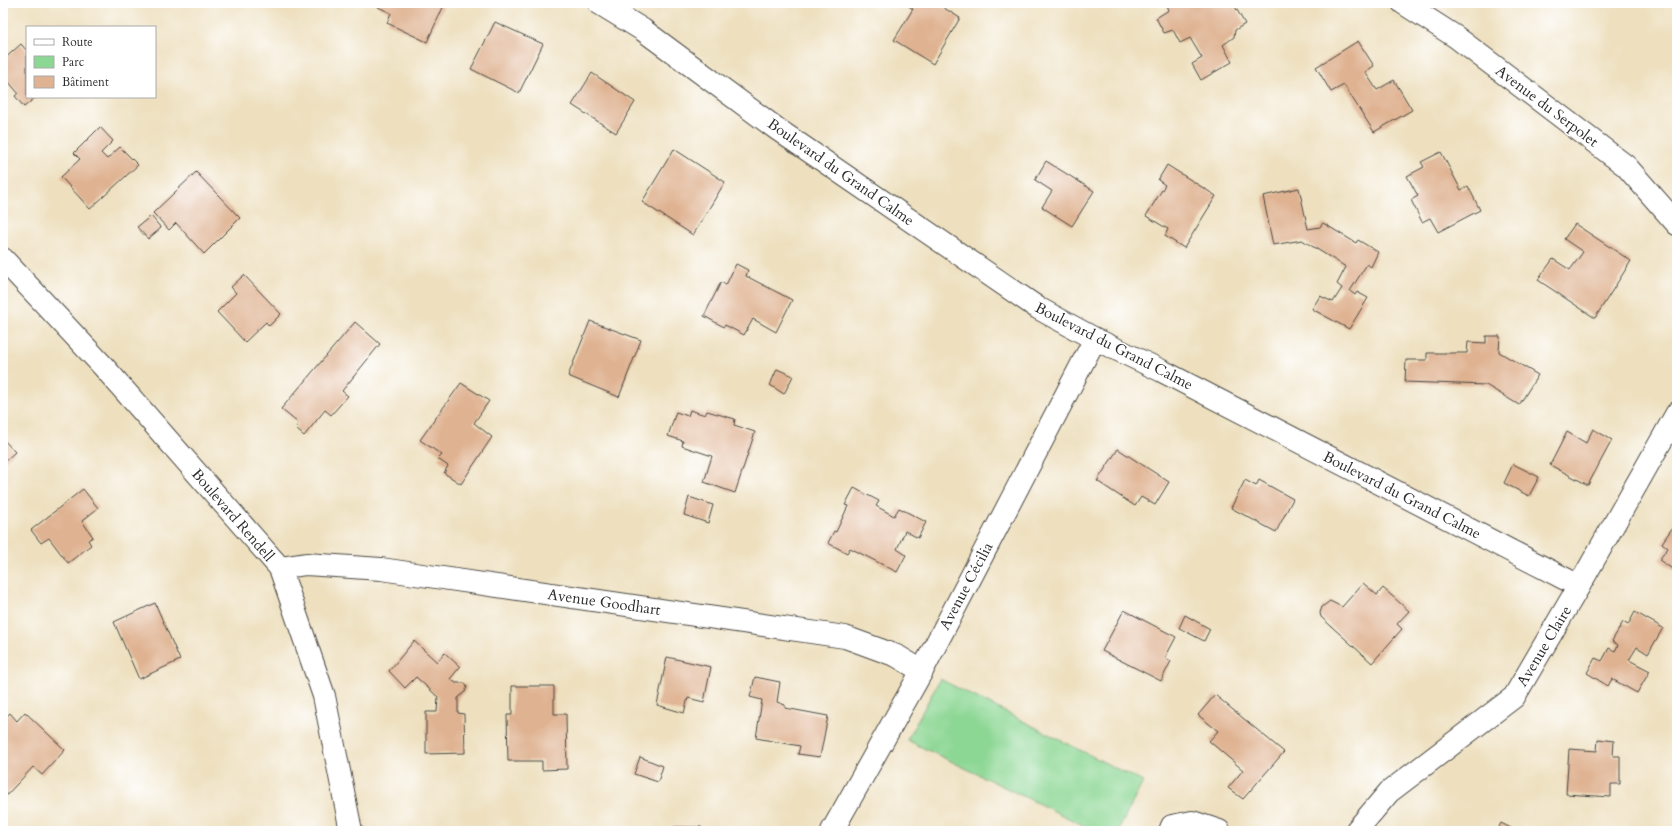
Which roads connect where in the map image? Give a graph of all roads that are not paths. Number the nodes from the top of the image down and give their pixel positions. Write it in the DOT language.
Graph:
graph roads {
  1 [pos="599,3"];
  2 [pos="1403,3"];
  3 [pos="1677,224"];
  4 [pos="3,259"];
  5 [pos="1095,339"];
  6 [pos="1677,413"];
  7 [pos="280,568"];
  8 [pos="1580,586"];
  9 [pos="922,671"];
  10 [pos="351,831"];
  11 [pos="832,831"];
  12 [pos="1170,831"];
  13 [pos="1219,831"];
  14 [pos="1356,831"];
  1 -- 5 [label="street, Boulevard du Grand Calme"];
  2 -- 3 [label="street, Avenue du Serpolet"];
  4 -- 7 [label="street, Boulevard Rendell"];
  5 -- 8 [label="street, Boulevard du Grand Calme"];
  5 -- 9 [label="street, Avenue Cécilia"];
  6 -- 8 [label="street, Avenue Claire"];
  7 -- 9 [label="street, Avenue Goodhart"];
  7 -- 10 [label="street, Boulevard Rendell"];
  8 -- 14 [label="street, Avenue Claire"];
  9 -- 11 [label="street, Avenue Cécilia"];
  12 -- 13 [label="street"];
}
